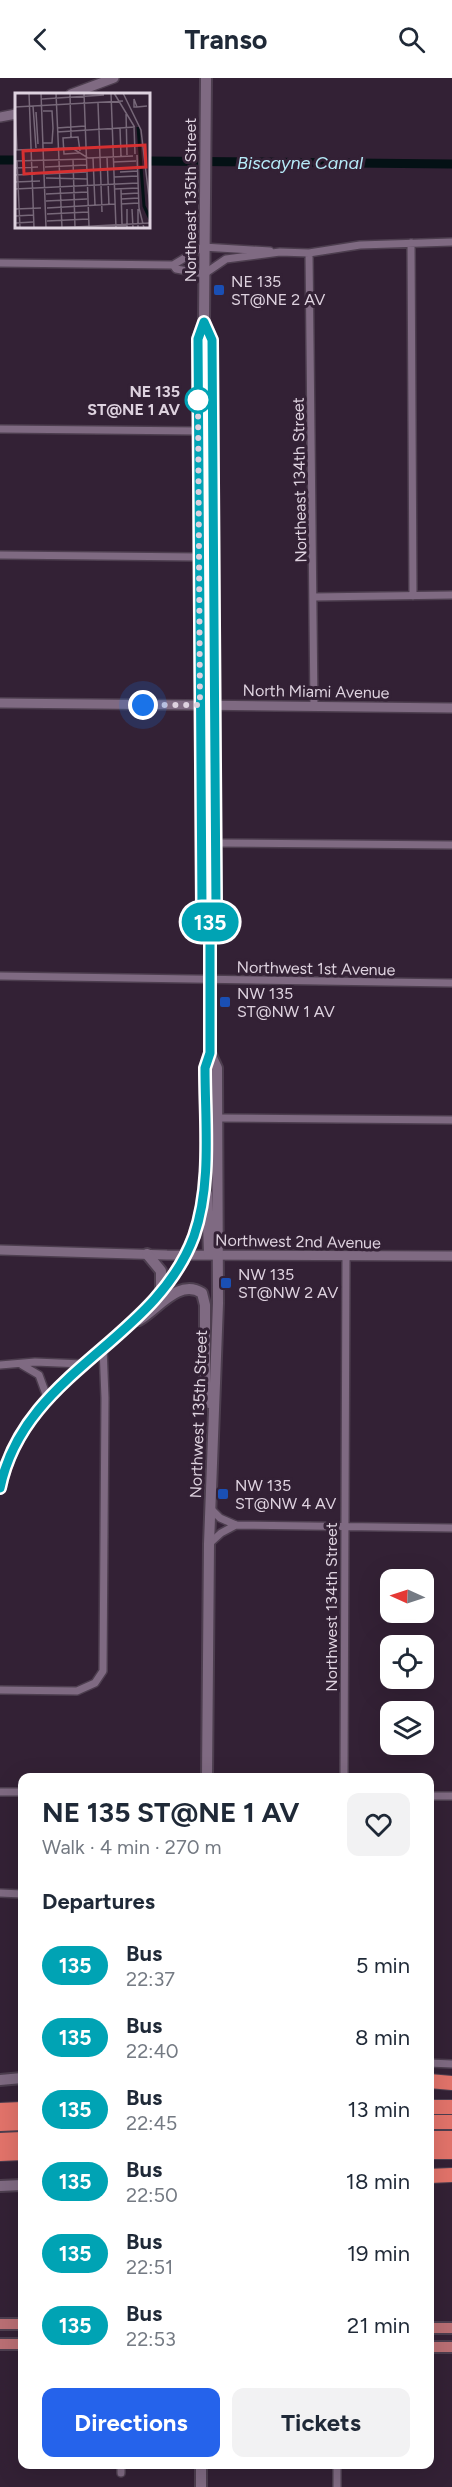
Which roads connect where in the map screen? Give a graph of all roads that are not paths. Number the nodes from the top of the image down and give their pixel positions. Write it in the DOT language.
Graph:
graph roads {
  1 [pos="114,78"];
  2 [pos="206,78"];
  3 [pos="74,93"];
  4 [pos="15,114"];
  5 [pos="0,117"];
  6 [pos="452,242"];
  7 [pos="411,243"];
  8 [pos="203,247"];
  9 [pos="275,253"];
  10 [pos="309,253"];
  11 [pos="0,263"];
  12 [pos="173,265"];
  13 [pos="204,274"];
  14 [pos="204,322"];
  15 [pos="0,429"];
  16 [pos="198,431"];
  17 [pos="0,555"];
  18 [pos="199,557"];
  19 [pos="413,596"];
  20 [pos="452,596"];
  21 [pos="314,597"];
  22 [pos="0,703"];
  23 [pos="200,705"];
  24 [pos="215,705"];
  25 [pos="314,707"];
  26 [pos="452,708"];
  27 [pos="201,788"];
  28 [pos="216,843"];
  29 [pos="452,845"];
  30 [pos="210,920"];
  31 [pos="0,976"];
  32 [pos="210,980"];
  33 [pos="452,983"];
  34 [pos="210,1053"];
  35 [pos="217,1118"];
  36 [pos="452,1120"];
  37 [pos="204,1182"];
  38 [pos="0,1250"];
  39 [pos="147,1254"];
  40 [pos="214,1254"];
  41 [pos="185,1255"];
  42 [pos="346,1257"];
  43 [pos="452,1257"];
  44 [pos="160,1292"];
  45 [pos="130,1324"];
  46 [pos="103,1347"];
  47 [pos="83,1364"];
  48 [pos="0,1365"];
  49 [pos="22,1365"];
  50 [pos="47,1397"];
  51 [pos="212,1418"];
  52 [pos="0,1483"];
  53 [pos="210,1509"];
  54 [pos="236,1525"];
  55 [pos="344,1527"];
  56 [pos="452,1528"];
  57 [pos="209,1544"];
  58 [pos="0,1690"];
  59 [pos="207,1773"];
  60 [pos="344,1773"];
  61 [pos="0,1792"];
  62 [pos="18,1792"];
  63 [pos="434,1796"];
  64 [pos="452,1796"];
  65 [pos="0,1893"];
  66 [pos="18,1894"];
  67 [pos="434,2063"];
  68 [pos="452,2064"];
  69 [pos="18,2078"];
  70 [pos="0,2080"];
  71 [pos="434,2081"];
  72 [pos="452,2083"];
  73 [pos="434,2107"];
  74 [pos="452,2107"];
  75 [pos="18,2109"];
  76 [pos="0,2110"];
  77 [pos="434,2122"];
  78 [pos="452,2122"];
  79 [pos="18,2123"];
  80 [pos="0,2124"];
  81 [pos="434,2138"];
  82 [pos="452,2138"];
  83 [pos="18,2139"];
  84 [pos="0,2140"];
  85 [pos="434,2152"];
  86 [pos="452,2152"];
  87 [pos="18,2153"];
  88 [pos="0,2154"];
  89 [pos="452,2175"];
  90 [pos="434,2176"];
  91 [pos="18,2185"];
  92 [pos="0,2186"];
  93 [pos="0,2324"];
  94 [pos="18,2324"];
  95 [pos="434,2328"];
  96 [pos="452,2328"];
  97 [pos="0,2344"];
  98 [pos="18,2344"];
  99 [pos="434,2347"];
  100 [pos="452,2347"];
  101 [pos="121,2469"];
  102 [pos="201,2469"];
  103 [pos="337,2469"];
  104 [pos="121,2474"];
  105 [pos="201,2487"];
  106 [pos="337,2487"];
  1 -- 3 [label="street"];
  2 -- 8 [label="main road, Northeast 135th Street"];
  4 -- 5 [label="street"];
  6 -- 7 [label="street"];
  7 -- 10 [label="street"];
  7 -- 19 [label="street"];
  8 -- 9 [label="street"];
  8 -- 12 [label="street"];
  8 -- 13 [label="main road, Northeast 135th Street"];
  9 -- 10 [label="street"];
  9 -- 13 [label="street"];
  10 -- 21 [label="street, Northeast 134th Street"];
  11 -- 12 [label="street"];
  12 -- 13 [label="street"];
  13 -- 14 [label="main road, Northeast 135th Street"];
  14 -- 16 [label="main road, Northwest 135th Street"];
  14 -- 24 [label="main road, Northwest 135th Street"];
  15 -- 16 [label="street"];
  16 -- 18 [label="main road, Northwest 135th Street"];
  17 -- 18 [label="street"];
  18 -- 23 [label="main road, Northwest 135th Street"];
  19 -- 20 [label="street"];
  19 -- 21 [label="street"];
  21 -- 25 [label="street, Northeast 134th Street"];
  22 -- 23 [label="street, North Miami Avenue"];
  23 -- 24 [label="street, North Miami Avenue"];
  23 -- 27 [label="main road, Northwest 135th Street"];
  24 -- 25 [label="street, North Miami Avenue"];
  24 -- 28 [label="main road, Northwest 135th Street"];
  25 -- 26 [label="street, North Miami Avenue"];
  27 -- 28 [label="main road"];
  27 -- 30 [label="main road, Northwest 135th Street"];
  28 -- 29 [label="street"];
  28 -- 30 [label="main road, Northwest 135th Street"];
  30 -- 32 [label="main road, Northwest 135th Street"];
  31 -- 32 [label="street, Northwest 1st Avenue"];
  32 -- 33 [label="street, Northwest 1st Avenue"];
  32 -- 34 [label="main road, Northwest 135th Street"];
  34 -- 35 [label="main road, Northwest 135th Street"];
  34 -- 37 [label="main road, Northwest 135th Street"];
  35 -- 36 [label="street"];
  35 -- 40 [label="main road, Northwest 135th Street"];
  37 -- 40 [label="main road"];
  37 -- 41 [label="main road, Northwest 135th Street"];
  38 -- 39 [label="street, Northwest 2nd Avenue"];
  39 -- 41 [label="street, Northwest 2nd Avenue"];
  39 -- 44 [label="main road"];
  40 -- 41 [label="street, Northwest 2nd Avenue"];
  40 -- 42 [label="street, Northwest 2nd Avenue"];
  40 -- 51 [label="main road, Northwest 135th Street"];
  41 -- 44 [label="main road, Northwest 135th Street"];
  42 -- 43 [label="street, Northwest 2nd Avenue"];
  42 -- 55 [label="street, Northwest 134th Street"];
  44 -- 45 [label="main road, Northwest 135th Street"];
  45 -- 46 [label="main road"];
  45 -- 51 [label="main road"];
  46 -- 47 [label="main road"];
  46 -- 58 [label="street"];
  47 -- 49 [label="street"];
  47 -- 50 [label="main road"];
  48 -- 49 [label="street"];
  49 -- 50 [label="street"];
  50 -- 52 [label="main road"];
  51 -- 53 [label="main road, Northwest 135th Street"];
  53 -- 54 [label="street"];
  53 -- 57 [label="main road, Northwest 135th Street"];
  54 -- 55 [label="street"];
  54 -- 57 [label="street"];
  55 -- 56 [label="street"];
  55 -- 60 [label="street, Northwest 134th Street"];
  57 -- 59 [label="main road, Northwest 135th Street"];
  61 -- 62 [label="street"];
  63 -- 64 [label="street"];
  65 -- 66 [label="street"];
  67 -- 68 [label="street"];
  69 -- 70 [label="main road"];
  71 -- 72 [label="highway"];
  73 -- 74 [label="highway"];
  75 -- 76 [label="highway"];
  77 -- 78 [label="highway"];
  79 -- 80 [label="highway"];
  81 -- 82 [label="highway"];
  83 -- 84 [label="highway"];
  85 -- 86 [label="highway"];
  87 -- 88 [label="highway"];
  89 -- 90 [label="highway"];
  91 -- 92 [label="main road"];
  93 -- 94 [label="main road"];
  95 -- 96 [label="main road"];
  97 -- 98 [label="main road"];
  99 -- 100 [label="main road"];
  101 -- 104 [label="street"];
  102 -- 105 [label="main road"];
  103 -- 106 [label="street"];
}
